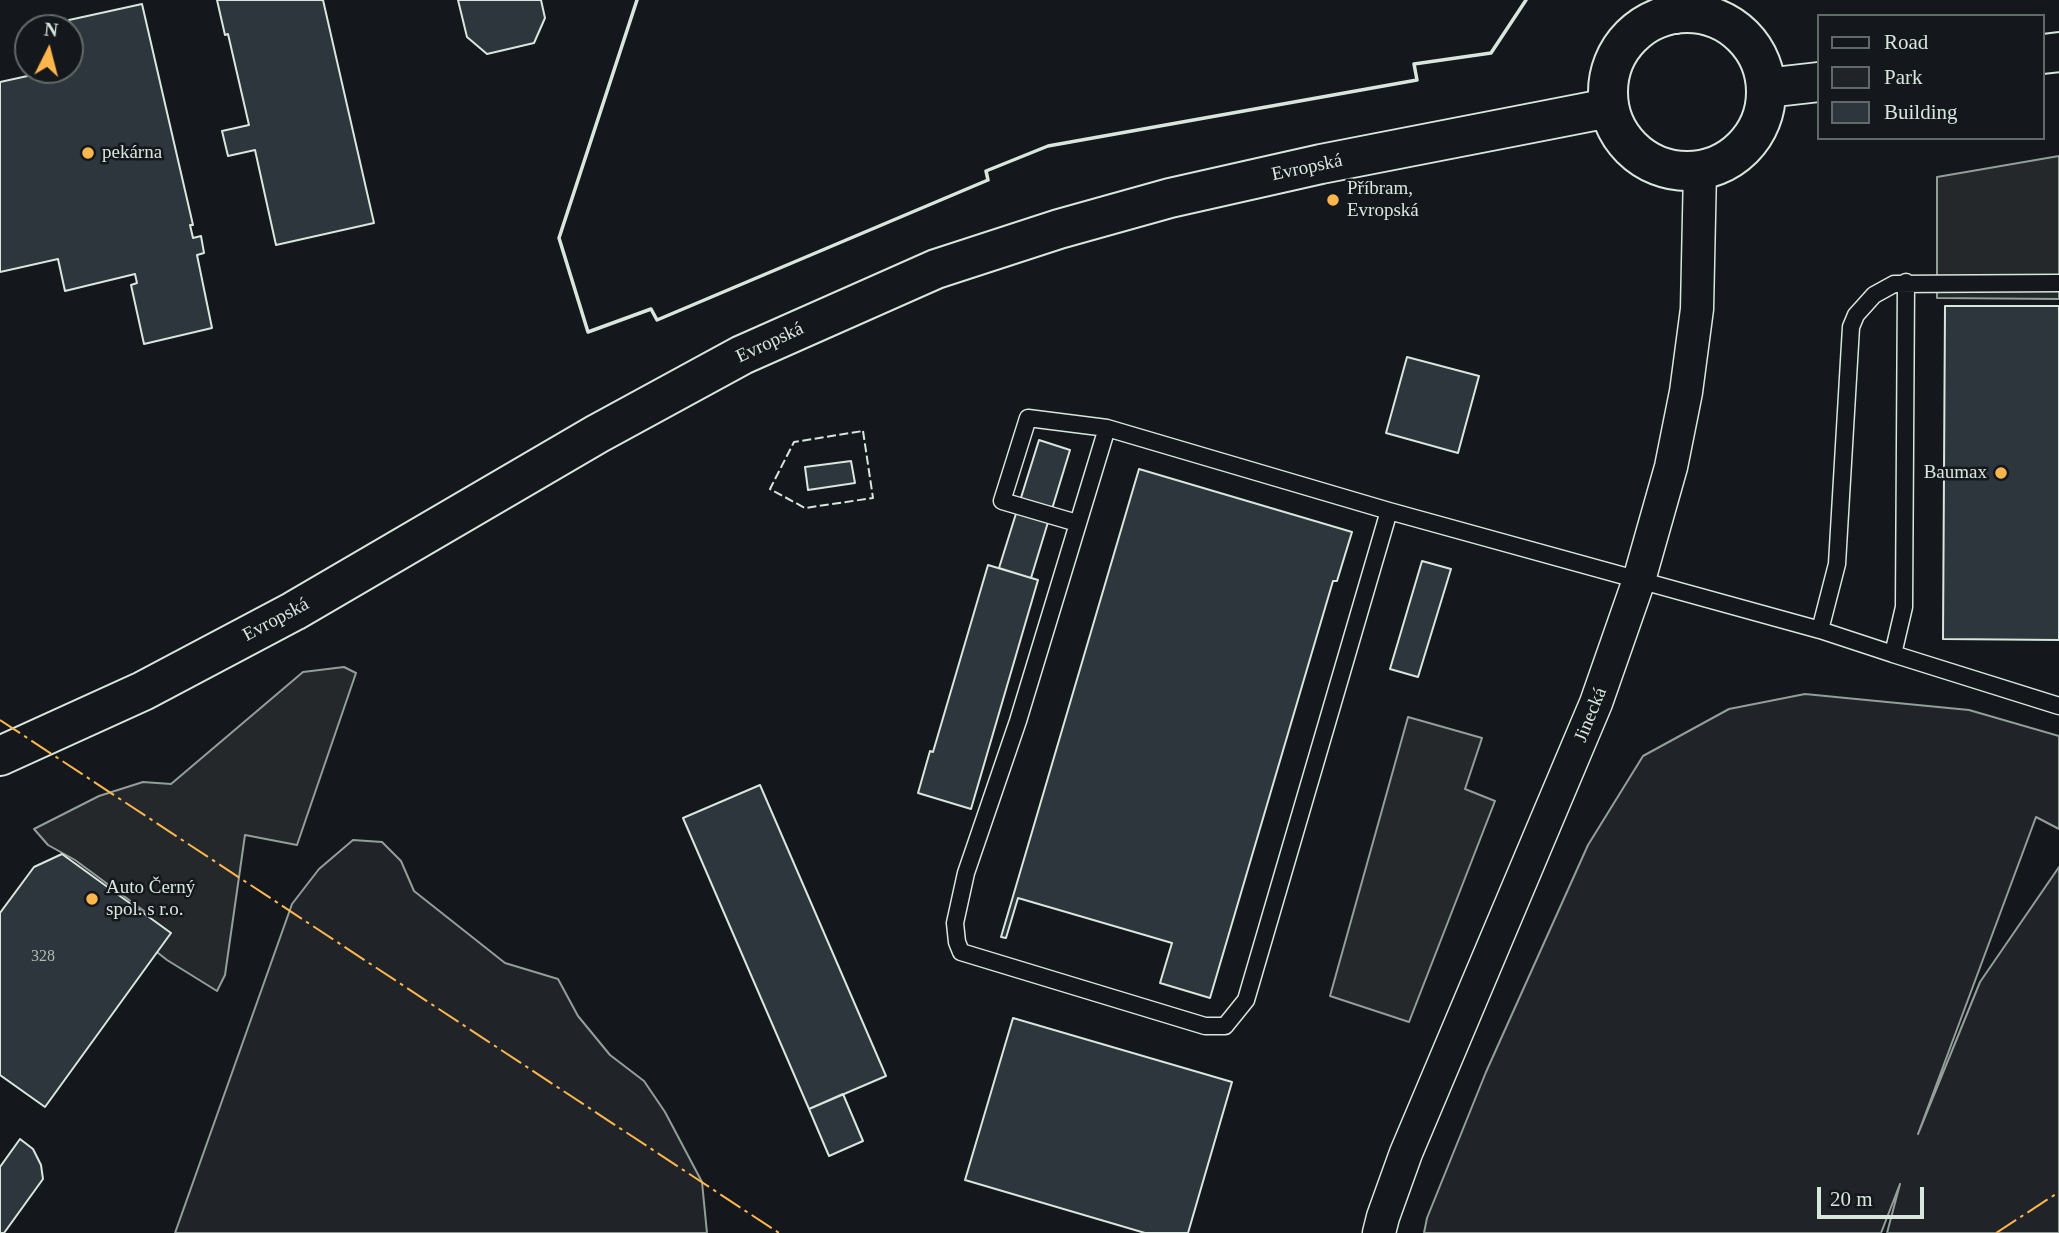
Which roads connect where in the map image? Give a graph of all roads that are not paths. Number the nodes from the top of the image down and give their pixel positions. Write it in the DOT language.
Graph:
graph roads {
  1 [pos="1674,7"];
  2 [pos="1818,82"];
  3 [pos="1766,88"];
  4 [pos="1609,107"];
  5 [pos="1700,170"];
  6 [pos="1906,282"];
  7 [pos="2059,283"];
  8 [pos="1107,428"];
  9 [pos="1389,511"];
  10 [pos="1077,523"];
  11 [pos="1639,580"];
  12 [pos="1820,630"];
  13 [pos="1893,654"];
  14 [pos="2059,706"];
  15 [pos="0,756"];
  16 [pos="1380,1233"];
  1 -- 3 [label="main road"];
  1 -- 4 [label="main road"];
  2 -- 3 [label="main road"];
  3 -- 5 [label="main road"];
  4 -- 5 [label="main road"];
  4 -- 15 [label="main road, Evropská"];
  5 -- 11 [label="street, Jinecká"];
  6 -- 7 [label="lane"];
  6 -- 12 [label="lane"];
  6 -- 13 [label="lane"];
  8 -- 9 [label="lane"];
  8 -- 10 [label="lane"];
  8 -- 10 [label="lane"];
  9 -- 10 [label="lane"];
  9 -- 11 [label="lane"];
  11 -- 12 [label="lane"];
  11 -- 16 [label="street, Jinecká"];
  12 -- 13 [label="lane"];
  13 -- 14 [label="lane"];
}
